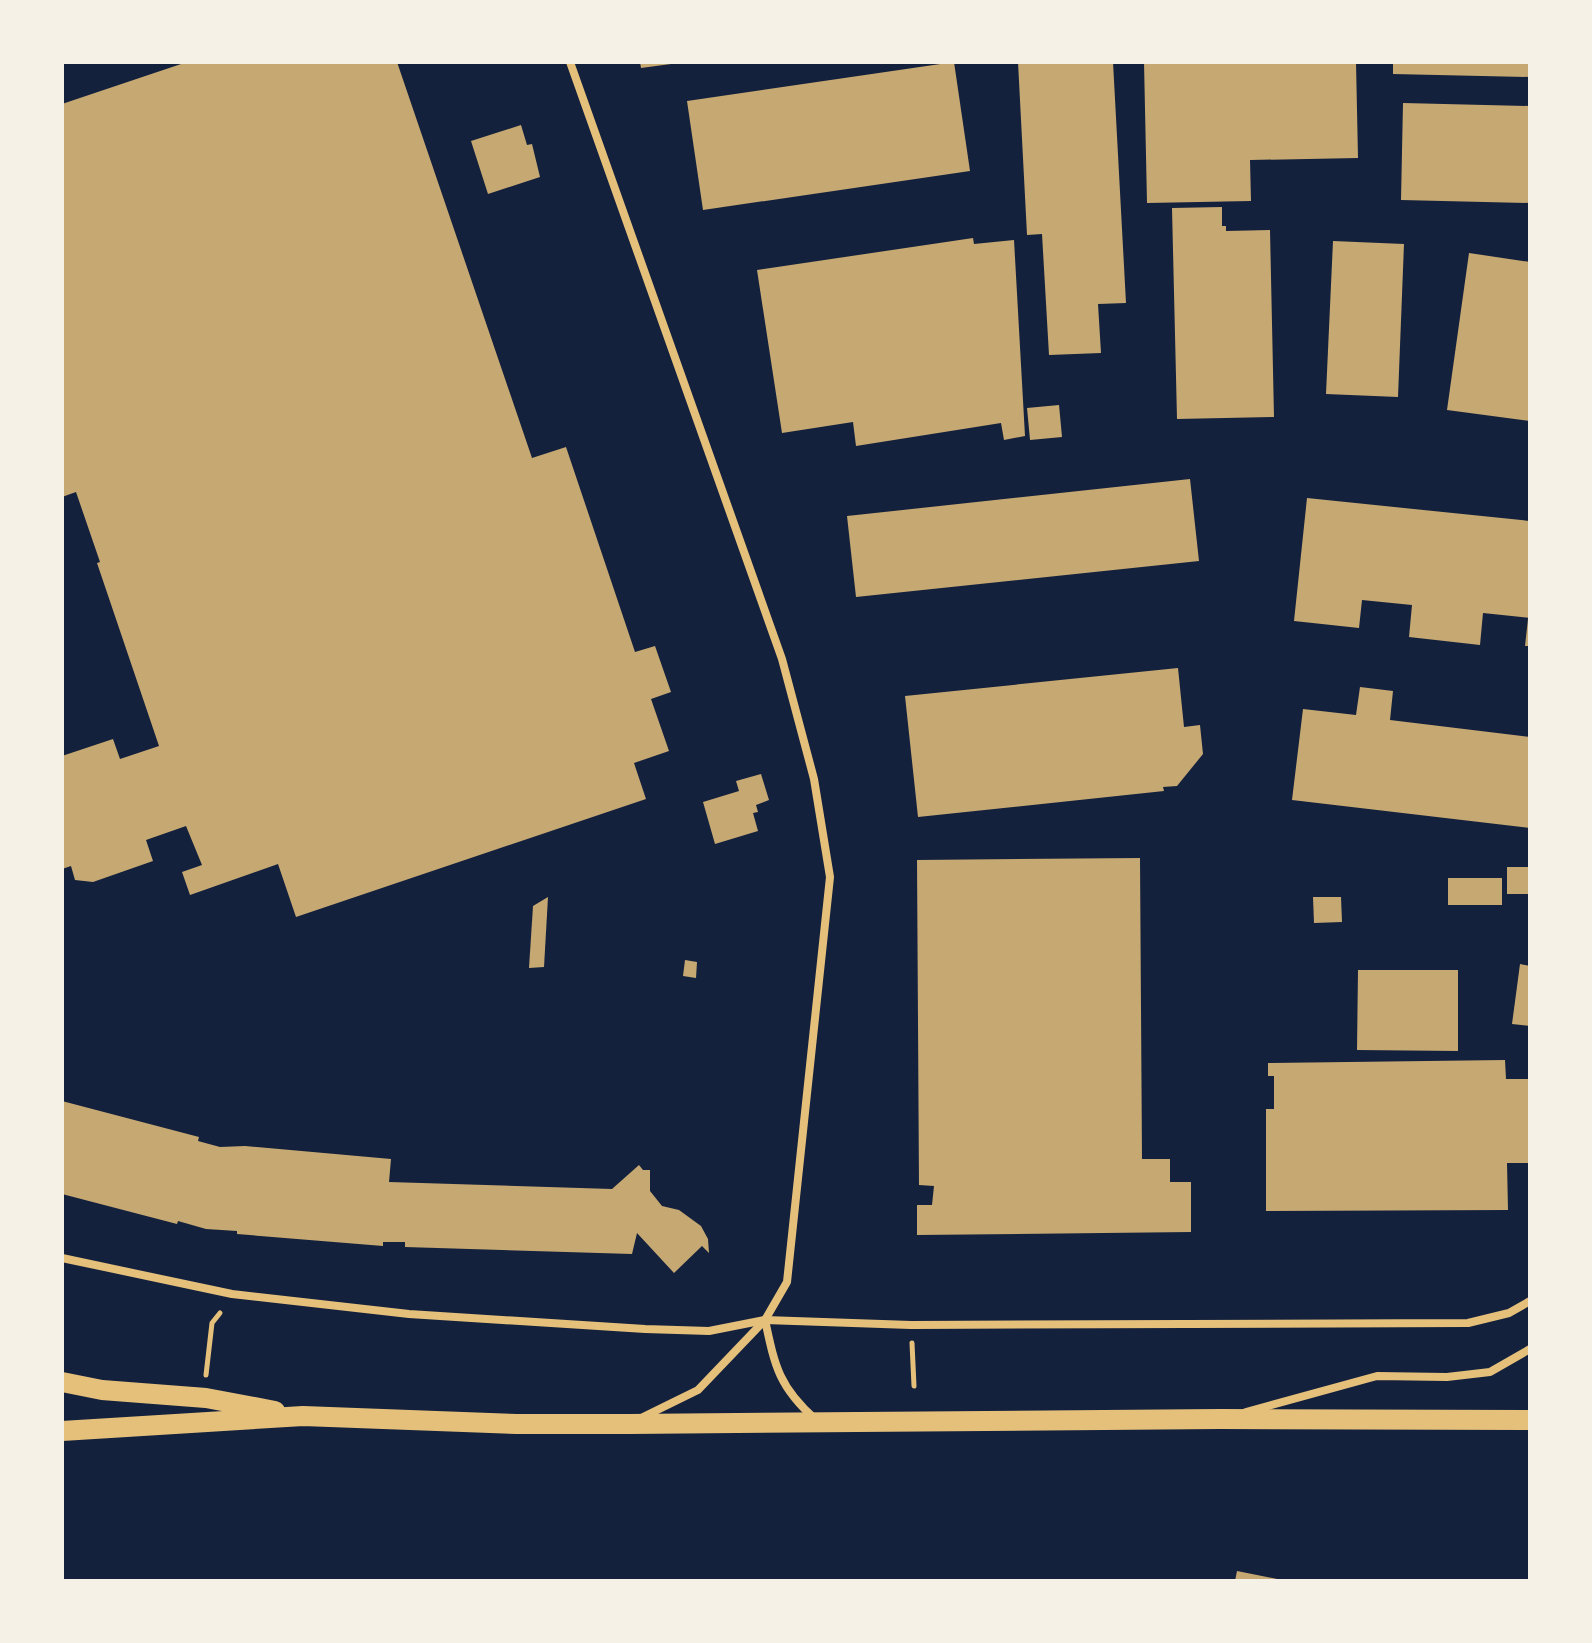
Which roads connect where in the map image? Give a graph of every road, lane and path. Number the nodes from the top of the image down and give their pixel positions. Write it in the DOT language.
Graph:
graph roads {
  1 [pos="570,62"];
  2 [pos="62,1258"];
  3 [pos="1530,1301"];
  4 [pos="229,1309"];
  5 [pos="765,1320"];
  6 [pos="912,1343"];
  7 [pos="1530,1349"];
  8 [pos="62,1382"];
  9 [pos="205,1384"];
  10 [pos="914,1386"];
  11 [pos="303,1416"];
  12 [pos="1220,1419"];
  13 [pos="1530,1420"];
  14 [pos="818,1422"];
  15 [pos="629,1424"];
  16 [pos="62,1431"];
  1 -- 5 [label="street"];
  2 -- 5 [label="street"];
  3 -- 5 [label="street"];
  4 -- 9 [label="path"];
  5 -- 14 [label="street"];
  5 -- 15 [label="street"];
  6 -- 10 [label="path"];
  7 -- 12 [label="street"];
  8 -- 11 [label="main road"];
  11 -- 15 [label="main road"];
  11 -- 16 [label="main road"];
  12 -- 13 [label="main road"];
  12 -- 14 [label="main road"];
  14 -- 15 [label="main road"];
}
